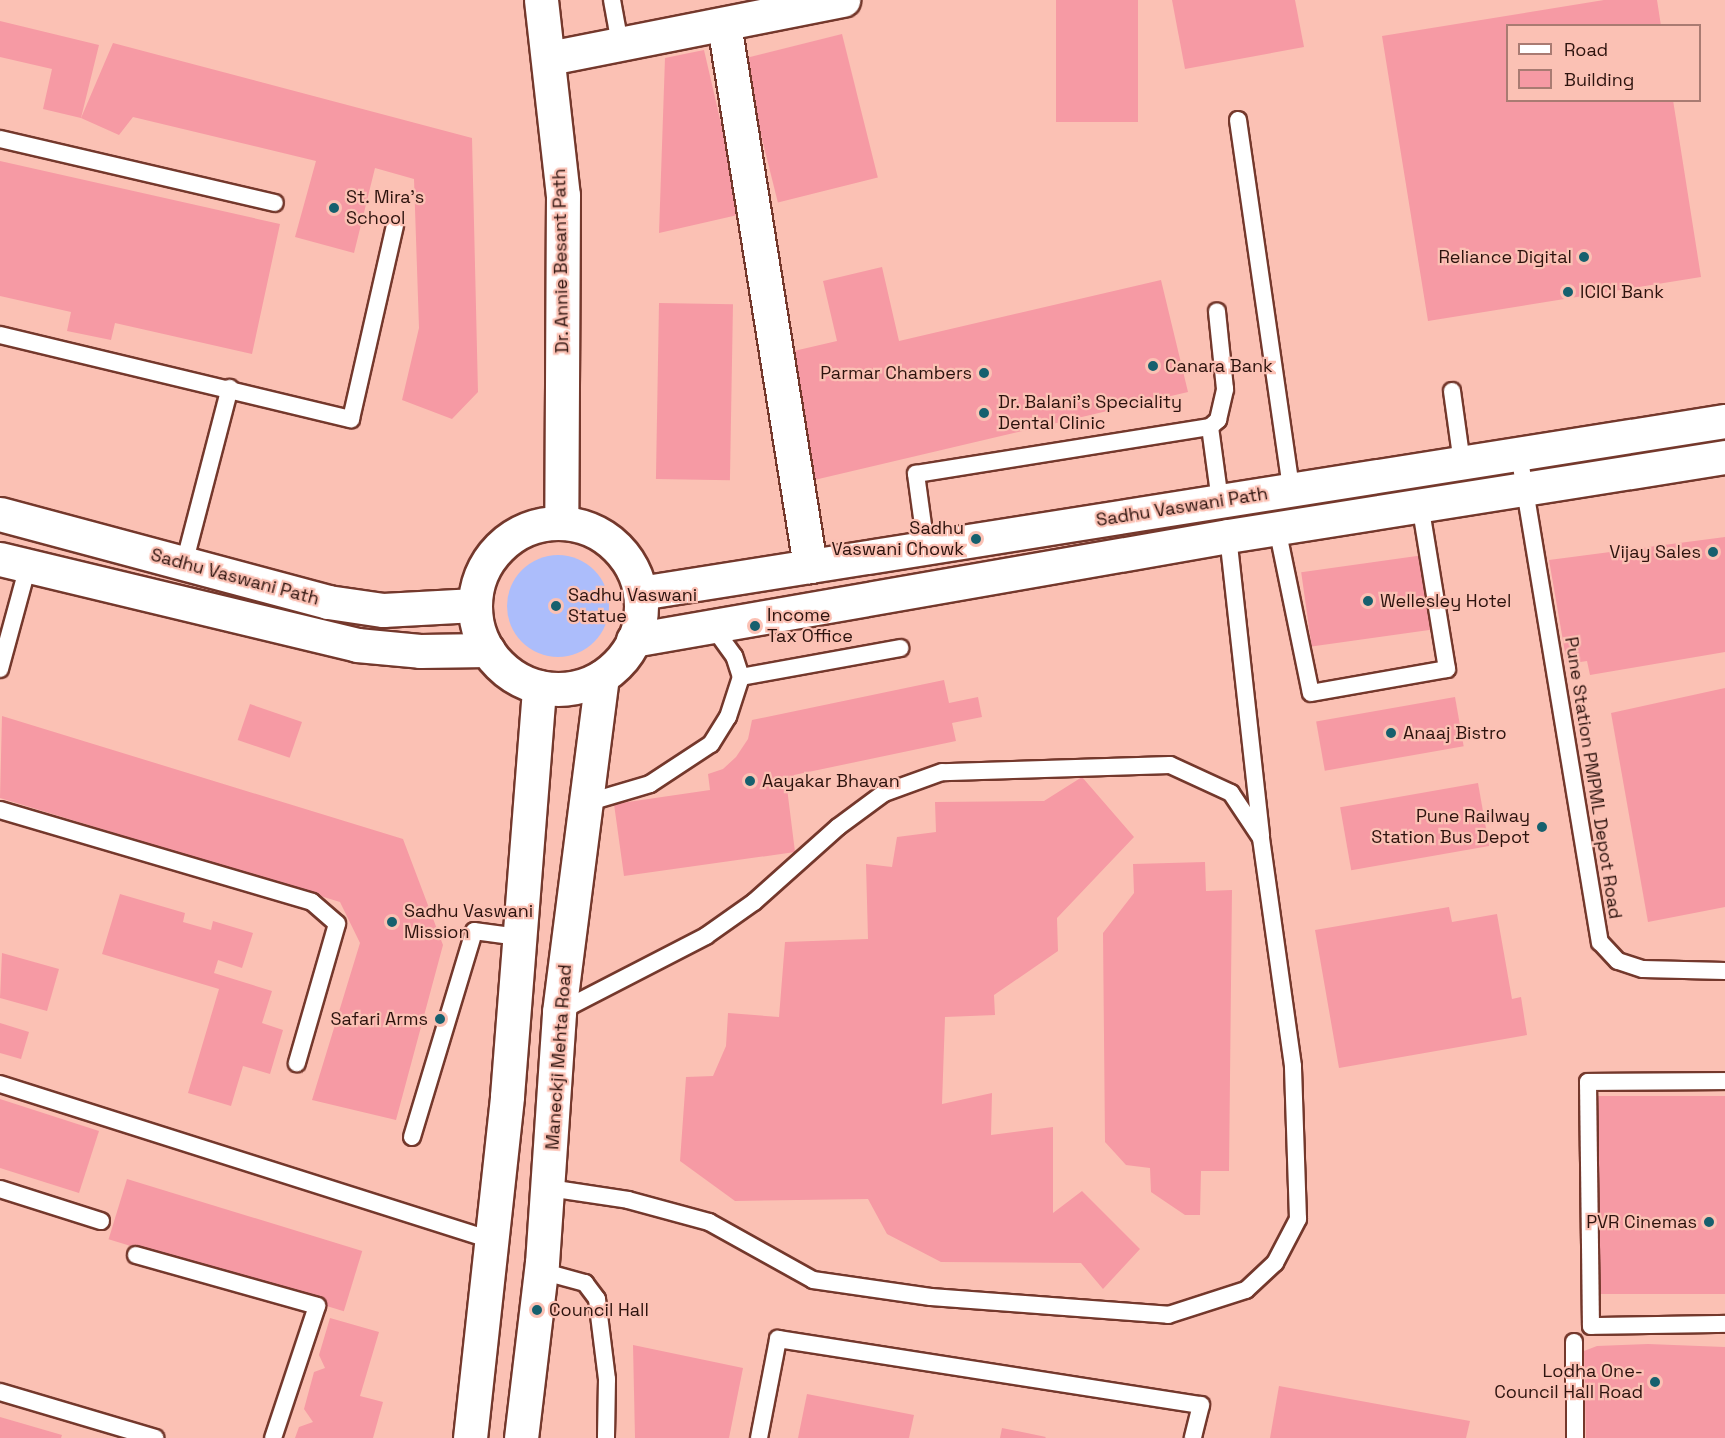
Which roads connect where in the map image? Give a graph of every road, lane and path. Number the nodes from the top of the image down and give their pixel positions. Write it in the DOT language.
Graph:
graph roads {
  1 [pos="541,0"];
  2 [pos="612,0"];
  3 [pos="843,0"];
  4 [pos="724,24"];
  5 [pos="620,44"];
  6 [pos="549,58"];
  7 [pos="1238,120"];
  8 [pos="0,139"];
  9 [pos="275,203"];
  10 [pos="395,225"];
  11 [pos="1217,311"];
  12 [pos="0,335"];
  13 [pos="230,388"];
  14 [pos="1452,391"];
  15 [pos="1725,421"];
  16 [pos="1210,427"];
  17 [pos="1519,454"];
  18 [pos="1725,457"];
  19 [pos="1462,463"];
  20 [pos="1525,489"];
  21 [pos="1291,490"];
  22 [pos="1220,501"];
  23 [pos="1419,505"];
  24 [pos="0,514"];
  25 [pos="561,523"];
  26 [pos="1277,528"];
  27 [pos="1228,536"];
  28 [pos="926,547"];
  29 [pos="14,562"];
  30 [pos="184,564"];
  31 [pos="810,566"];
  32 [pos="640,593"];
  33 [pos="475,605"];
  34 [pos="713,627"];
  35 [pos="633,640"];
  36 [pos="900,648"];
  37 [pos="488,650"];
  38 [pos="0,669"];
  39 [pos="602,677"];
  40 [pos="741,677"];
  41 [pos="539,687"];
  42 [pos="586,803"];
  43 [pos="0,810"];
  44 [pos="1261,838"];
  45 [pos="519,937"];
  46 [pos="1725,971"];
  47 [pos="559,1012"];
  48 [pos="297,1063"];
  49 [pos="1725,1081"];
  50 [pos="0,1084"];
  51 [pos="411,1137"];
  52 [pos="549,1188"];
  53 [pos="0,1189"];
  54 [pos="101,1221"];
  55 [pos="492,1240"];
  56 [pos="136,1255"];
  57 [pos="541,1271"];
  58 [pos="1725,1324"];
  59 [pos="1574,1342"];
  60 [pos="0,1392"];
  61 [pos="103,1431"];
  62 [pos="155,1438"];
  63 [pos="273,1438"];
  64 [pos="470,1438"];
  65 [pos="521,1438"];
  66 [pos="606,1438"];
  67 [pos="759,1438"];
  68 [pos="1193,1438"];
  69 [pos="1575,1438"];
  1 -- 6 [label="main road, Dr. Annie Besant Path"];
  2 -- 5 [label="lane"];
  3 -- 4 [label="main road"];
  4 -- 5 [label="main road"];
  4 -- 31 [label="main road"];
  5 -- 6 [label="main road"];
  6 -- 25 [label="main road, Dr. Annie Besant Path"];
  7 -- 21 [label="lane"];
  8 -- 9 [label="lane"];
  10 -- 13 [label="lane"];
  11 -- 16 [label="lane"];
  12 -- 13 [label="lane"];
  13 -- 30 [label="lane"];
  14 -- 19 [label="lane"];
  15 -- 17 [label="main road, Sadhu Vaswani Path"];
  16 -- 22 [label="lane"];
  16 -- 28 [label="lane"];
  17 -- 19 [label="main road, Sadhu Vaswani Path"];
  17 -- 20 [label="lane, Pune Station PMPML Depot Road"];
  18 -- 20 [label="main road"];
  19 -- 21 [label="main road, Sadhu Vaswani Path"];
  20 -- 23 [label="main road"];
  20 -- 46 [label="lane, Pune Station PMPML Depot Road"];
  21 -- 22 [label="main road, Sadhu Vaswani Path"];
  22 -- 28 [label="main road, Sadhu Vaswani Path"];
  23 -- 26 [label="main road"];
  23 -- 26 [label="lane"];
  24 -- 30 [label="main road, Sadhu Vaswani Path"];
  25 -- 32 [label="main road"];
  25 -- 33 [label="main road"];
  26 -- 27 [label="main road"];
  27 -- 34 [label="main road"];
  27 -- 44 [label="lane"];
  28 -- 31 [label="main road, Sadhu Vaswani Path"];
  29 -- 37 [label="main road"];
  29 -- 38 [label="lane"];
  30 -- 33 [label="main road, Sadhu Vaswani Path"];
  31 -- 32 [label="main road, Sadhu Vaswani Path"];
  32 -- 35 [label="main road"];
  33 -- 37 [label="main road"];
  34 -- 35 [label="main road"];
  34 -- 40 [label="lane"];
  35 -- 39 [label="main road"];
  36 -- 40 [label="lane"];
  37 -- 41 [label="main road"];
  39 -- 41 [label="main road"];
  39 -- 42 [label="main road, Maneckji Mehta Road"];
  40 -- 42 [label="lane"];
  41 -- 45 [label="main road"];
  42 -- 47 [label="main road, Maneckji Mehta Road"];
  43 -- 48 [label="lane"];
  44 -- 47 [label="lane"];
  44 -- 52 [label="lane"];
  45 -- 51 [label="lane"];
  45 -- 55 [label="main road"];
  47 -- 52 [label="main road, Maneckji Mehta Road"];
  49 -- 58 [label="lane"];
  50 -- 55 [label="lane"];
  52 -- 57 [label="main road, Maneckji Mehta Road"];
  53 -- 54 [label="lane"];
  55 -- 64 [label="main road"];
  56 -- 63 [label="lane"];
  57 -- 65 [label="main road, Maneckji Mehta Road"];
  57 -- 66 [label="lane"];
  59 -- 69 [label="lane"];
  60 -- 61 [label="lane"];
  61 -- 62 [label="lane"];
  67 -- 68 [label="lane"];
}
